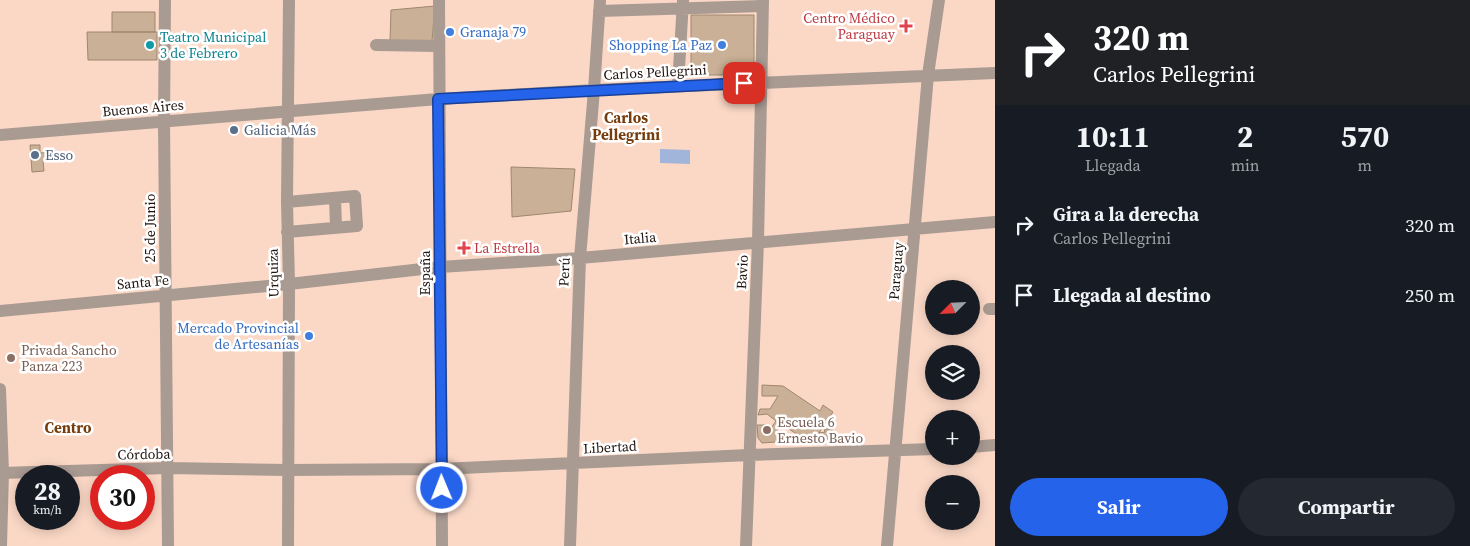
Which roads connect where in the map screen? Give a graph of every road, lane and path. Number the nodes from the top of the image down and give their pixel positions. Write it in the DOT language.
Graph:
graph roads {
  1 [pos="165,0"];
  2 [pos="289,0"];
  3 [pos="439,0"];
  4 [pos="939,0"];
  5 [pos="763,3"];
  6 [pos="682,4"];
  7 [pos="599,6"];
  8 [pos="376,45"];
  9 [pos="438,46"];
  10 [pos="995,73"];
  11 [pos="928,75"];
  12 [pos="760,82"];
  13 [pos="678,86"];
  14 [pos="594,90"];
  15 [pos="438,99"];
  16 [pos="287,110"];
  17 [pos="164,122"];
  18 [pos="0,135"];
  19 [pos="334,198"];
  20 [pos="287,202"];
  21 [pos="995,222"];
  22 [pos="336,228"];
  23 [pos="915,229"];
  24 [pos="288,232"];
  25 [pos="758,242"];
  26 [pos="580,258"];
  27 [pos="440,268"];
  28 [pos="289,284"];
  29 [pos="165,295"];
  30 [pos="0,311"];
  31 [pos="0,389"];
  32 [pos="995,445"];
  33 [pos="980,446"];
  34 [pos="925,449"];
  35 [pos="896,451"];
  36 [pos="749,455"];
  37 [pos="571,464"];
  38 [pos="168,468"];
  39 [pos="441,469"];
  40 [pos="288,470"];
  41 [pos="1,472"];
  42 [pos="1,546"];
  43 [pos="168,546"];
  44 [pos="288,546"];
  45 [pos="442,546"];
  46 [pos="570,546"];
  47 [pos="746,546"];
  48 [pos="887,546"];
  1 -- 17 [label="street, 25 de Junio"];
  2 -- 16 [label="street, Urquiza"];
  3 -- 9 [label="street, España"];
  4 -- 11 [label="street, Paraguay"];
  5 -- 6 [label="street"];
  5 -- 12 [label="street, Bavio"];
  6 -- 7 [label="street"];
  6 -- 13 [label="street"];
  7 -- 14 [label="street, Perú"];
  8 -- 9 [label="street"];
  9 -- 15 [label="street, España"];
  10 -- 11 [label="street, Carlos Pellegrini"];
  11 -- 12 [label="street, Carlos Pellegrini"];
  11 -- 23 [label="street, Paraguay"];
  12 -- 13 [label="street, Carlos Pellegrini"];
  12 -- 25 [label="street, Bavio"];
  13 -- 14 [label="street, Carlos Pellegrini"];
  14 -- 15 [label="street, Carlos Pellegrini"];
  14 -- 26 [label="street, Perú"];
  15 -- 16 [label="street, Carlos Pellegrini"];
  15 -- 27 [label="street, España"];
  16 -- 17 [label="street, Buenos Aires"];
  16 -- 20 [label="street, Urquiza"];
  17 -- 18 [label="street, Buenos Aires"];
  17 -- 29 [label="street, 25 de Junio"];
  19 -- 20 [label="street"];
  19 -- 22 [label="street"];
  19 -- 22 [label="street"];
  20 -- 24 [label="street, Urquiza"];
  21 -- 23 [label="street, Italia"];
  22 -- 24 [label="street"];
  23 -- 25 [label="street, Italia"];
  23 -- 35 [label="street, Paraguay"];
  24 -- 28 [label="street, Urquiza"];
  25 -- 26 [label="street, Italia"];
  25 -- 36 [label="street, Bavio"];
  26 -- 27 [label="street, Italia"];
  26 -- 37 [label="street, Perú"];
  27 -- 28 [label="street, Italia"];
  27 -- 39 [label="street, España"];
  28 -- 29 [label="street, Santa Fe"];
  28 -- 40 [label="street, Urquiza"];
  29 -- 30 [label="street, Santa Fe"];
  29 -- 38 [label="street, 25 de Junio"];
  31 -- 41 [label="street"];
  32 -- 33 [label="street"];
  34 -- 35 [label="street, Libertad"];
  35 -- 36 [label="street, Libertad"];
  35 -- 48 [label="street, Paraguay"];
  36 -- 37 [label="street, Libertad"];
  36 -- 47 [label="street, Bavio"];
  37 -- 39 [label="street, Libertad"];
  37 -- 46 [label="street, Perú"];
  38 -- 40 [label="street, Córdoba"];
  38 -- 41 [label="street, Córdoba"];
  38 -- 43 [label="street, 25 de Junio"];
  39 -- 40 [label="street, Libertad"];
  39 -- 45 [label="street, España"];
  40 -- 44 [label="street, Urquiza"];
  41 -- 42 [label="street"];
}
